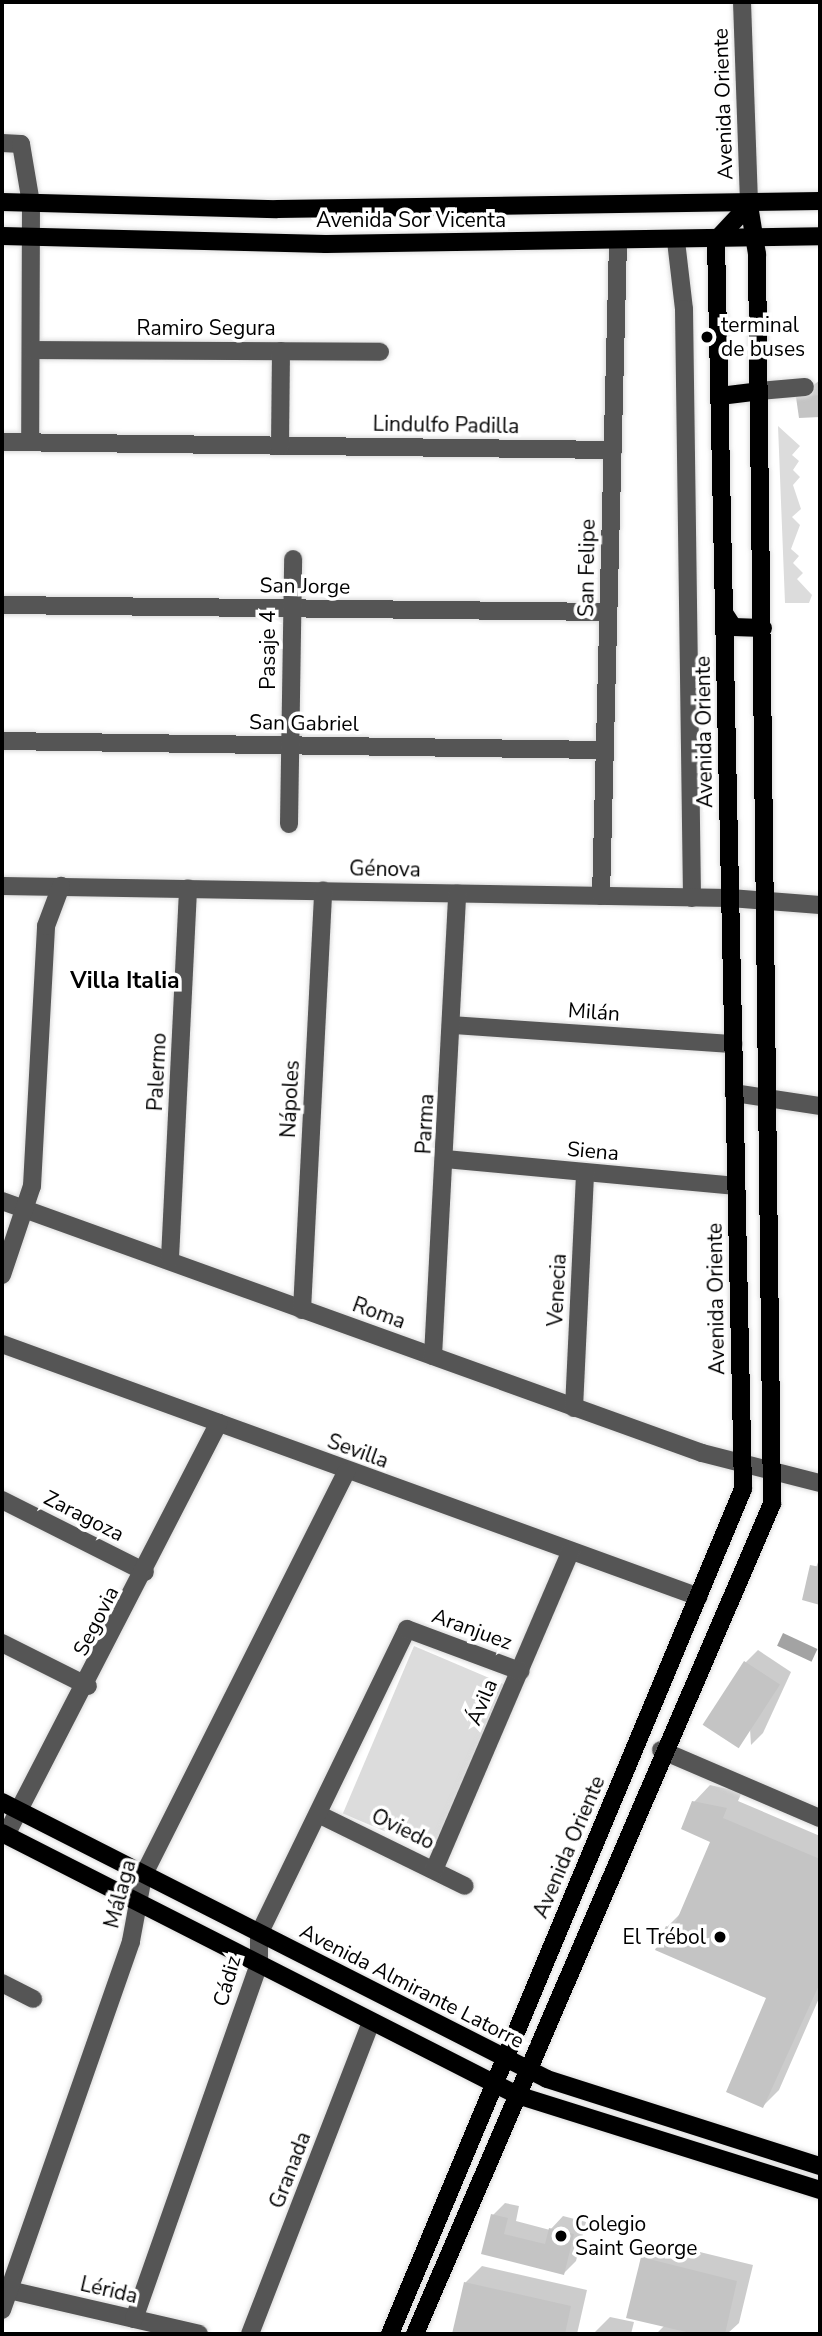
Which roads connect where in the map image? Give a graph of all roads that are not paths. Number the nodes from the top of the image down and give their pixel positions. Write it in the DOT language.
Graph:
graph roads {
  1 [pos="742,2"];
  2 [pos="2,143"];
  3 [pos="820,201"];
  4 [pos="2,202"];
  5 [pos="31,203"];
  6 [pos="749,205"];
  7 [pos="2,236"];
  8 [pos="820,236"];
  9 [pos="32,237"];
  10 [pos="716,240"];
  11 [pos="757,240"];
  12 [pos="676,241"];
  13 [pos="618,242"];
  14 [pos="32,350"];
  15 [pos="281,351"];
  16 [pos="380,352"];
  17 [pos="805,387"];
  18 [pos="759,391"];
  19 [pos="720,396"];
  20 [pos="2,442"];
  21 [pos="30,442"];
  22 [pos="280,446"];
  23 [pos="612,450"];
  24 [pos="293,559"];
  25 [pos="2,605"];
  26 [pos="290,609"];
  27 [pos="608,612"];
  28 [pos="724,613"];
  29 [pos="763,628"];
  30 [pos="2,741"];
  31 [pos="291,746"];
  32 [pos="605,750"];
  33 [pos="289,824"];
  34 [pos="2,886"];
  35 [pos="61,886"];
  36 [pos="188,888"];
  37 [pos="323,891"];
  38 [pos="457,894"];
  39 [pos="601,896"];
  40 [pos="692,898"];
  41 [pos="730,898"];
  42 [pos="767,900"];
  43 [pos="820,905"];
  44 [pos="452,1025"];
  45 [pos="733,1044"];
  46 [pos="734,1093"];
  47 [pos="770,1097"];
  48 [pos="820,1106"];
  49 [pos="446,1159"];
  50 [pos="585,1174"];
  51 [pos="736,1186"];
  52 [pos="2,1201"];
  53 [pos="26,1210"];
  54 [pos="170,1258"];
  55 [pos="2,1275"];
  56 [pos="302,1310"];
  57 [pos="2,1344"];
  58 [pos="433,1356"];
  59 [pos="574,1408"];
  60 [pos="219,1423"];
  61 [pos="742,1466"];
  62 [pos="346,1472"];
  63 [pos="776,1473"];
  64 [pos="820,1483"];
  65 [pos="2,1500"];
  66 [pos="570,1552"];
  67 [pos="145,1572"];
  68 [pos="699,1597"];
  69 [pos="407,1629"];
  70 [pos="2,1643"];
  71 [pos="520,1671"];
  72 [pos="88,1686"];
  73 [pos="661,1750"];
  74 [pos="2,1802"];
  75 [pos="20,1811"];
  76 [pos="320,1815"];
  77 [pos="820,1818"];
  78 [pos="4,1834"];
  79 [pos="434,1870"];
  80 [pos="143,1876"];
  81 [pos="465,1886"];
  82 [pos="138,1902"];
  83 [pos="258,1934"];
  84 [pos="259,1964"];
  85 [pos="2,1983"];
  86 [pos="33,1998"];
  87 [pos="371,2022"];
  88 [pos="504,2058"];
  89 [pos="527,2070"];
  90 [pos="493,2084"];
  91 [pos="517,2095"];
  92 [pos="820,2166"];
  93 [pos="820,2190"];
  94 [pos="9,2290"];
  95 [pos="2,2310"];
  96 [pos="134,2319"];
  97 [pos="199,2334"];
  98 [pos="250,2334"];
  99 [pos="390,2334"];
  100 [pos="415,2334"];
  1 -- 6 [label="street, Avenida Oriente"];
  2 -- 5 [label="street"];
  3 -- 6 [label="main road, Avenida Sor Vicenta"];
  4 -- 5 [label="main road, Avenida Sor Vicenta"];
  5 -- 6 [label="main road, Avenida Sor Vicenta"];
  5 -- 9 [label="street"];
  6 -- 10 [label="main road, Avenida Oriente"];
  6 -- 11 [label="main road, Avenida Oriente"];
  7 -- 9 [label="main road, Avenida Sor Vicenta"];
  8 -- 11 [label="main road, Avenida Sor Vicenta"];
  9 -- 13 [label="main road, Avenida Sor Vicenta"];
  9 -- 14 [label="street"];
  10 -- 11 [label="main road, Avenida Sor Vicenta"];
  10 -- 12 [label="main road, Avenida Sor Vicenta"];
  10 -- 19 [label="main road, Avenida Oriente"];
  11 -- 18 [label="main road, Avenida Oriente"];
  12 -- 13 [label="main road, Avenida Sor Vicenta"];
  12 -- 40 [label="street, Avenida Oriente"];
  13 -- 23 [label="street, San Felipe"];
  14 -- 15 [label="street, Ramiro Segura"];
  14 -- 21 [label="street"];
  15 -- 16 [label="street, Ramiro Segura"];
  15 -- 22 [label="street"];
  17 -- 18 [label="street"];
  18 -- 19 [label="main road"];
  18 -- 29 [label="main road, Avenida Oriente"];
  19 -- 28 [label="main road, Avenida Oriente"];
  20 -- 21 [label="street, Lindulfo Padilla"];
  21 -- 22 [label="street, Lindulfo Padilla"];
  22 -- 23 [label="street, Lindulfo Padilla"];
  23 -- 27 [label="street, San Felipe"];
  24 -- 26 [label="street, Pasaje 4"];
  25 -- 26 [label="street, San Jorge"];
  26 -- 27 [label="street, San Jorge"];
  26 -- 31 [label="street, Pasaje 4"];
  27 -- 32 [label="street, San Felipe"];
  28 -- 29 [label="main road"];
  28 -- 41 [label="main road, Avenida Oriente"];
  29 -- 42 [label="main road, Avenida Oriente"];
  30 -- 31 [label="street, San Gabriel"];
  31 -- 32 [label="street, San Gabriel"];
  31 -- 33 [label="street, Pasaje 4"];
  32 -- 39 [label="street, San Felipe"];
  34 -- 35 [label="street, Génova"];
  35 -- 36 [label="street, Génova"];
  35 -- 53 [label="street"];
  36 -- 37 [label="street, Génova"];
  36 -- 54 [label="street, Palermo"];
  37 -- 38 [label="street, Génova"];
  37 -- 56 [label="street, Nápoles"];
  38 -- 39 [label="street, Génova"];
  38 -- 44 [label="street, Parma"];
  39 -- 40 [label="street, Génova"];
  40 -- 41 [label="street, Génova"];
  41 -- 42 [label="street, Génova"];
  41 -- 45 [label="main road, Avenida Oriente"];
  42 -- 43 [label="street, Génova"];
  42 -- 47 [label="main road, Avenida Oriente"];
  44 -- 45 [label="street, Milán"];
  44 -- 49 [label="street, Parma"];
  45 -- 46 [label="main road, Avenida Oriente"];
  46 -- 47 [label="street"];
  46 -- 51 [label="main road, Avenida Oriente"];
  47 -- 48 [label="street"];
  47 -- 63 [label="main road, Avenida Oriente"];
  49 -- 50 [label="street, Siena"];
  49 -- 58 [label="street, Parma"];
  50 -- 51 [label="street, Siena"];
  50 -- 59 [label="street, Venecia"];
  51 -- 61 [label="main road, Avenida Oriente"];
  52 -- 53 [label="street, Roma"];
  53 -- 54 [label="street, Roma"];
  53 -- 55 [label="street"];
  54 -- 56 [label="street, Roma"];
  56 -- 58 [label="street, Roma"];
  57 -- 60 [label="street, Sevilla"];
  58 -- 59 [label="street, Roma"];
  59 -- 61 [label="street, Roma"];
  60 -- 62 [label="street, Sevilla"];
  60 -- 67 [label="street, Segovia"];
  61 -- 63 [label="street, Roma"];
  61 -- 68 [label="main road, Avenida Oriente"];
  62 -- 66 [label="street, Sevilla"];
  62 -- 80 [label="street, Málaga"];
  63 -- 64 [label="street, Roma"];
  63 -- 73 [label="main road, Avenida Oriente"];
  65 -- 67 [label="street, Zaragoza"];
  66 -- 68 [label="street, Sevilla"];
  66 -- 71 [label="street, Ávila"];
  67 -- 72 [label="street, Segovia"];
  68 -- 88 [label="main road, Avenida Oriente"];
  69 -- 71 [label="street, Aranjuez"];
  69 -- 76 [label="street, Cádiz"];
  70 -- 72 [label="street"];
  71 -- 79 [label="street, Ávila"];
  72 -- 75 [label="street, Segovia"];
  73 -- 77 [label="street"];
  73 -- 89 [label="main road, Avenida Oriente"];
  74 -- 75 [label="main road, Avenida Almirante Latorre"];
  75 -- 78 [label="street, Segovia"];
  75 -- 80 [label="main road, Avenida Almirante Latorre"];
  76 -- 79 [label="street, Oviedo"];
  76 -- 83 [label="street, Cádiz"];
  78 -- 82 [label="main road"];
  79 -- 81 [label="street, Oviedo"];
  80 -- 82 [label="street, Málaga"];
  80 -- 83 [label="main road, Avenida Almirante Latorre"];
  82 -- 84 [label="main road"];
  82 -- 94 [label="street, Málaga"];
  83 -- 84 [label="street, Cádiz"];
  83 -- 88 [label="main road, Avenida Almirante Latorre"];
  84 -- 87 [label="main road"];
  84 -- 96 [label="street, Cádiz"];
  85 -- 86 [label="street"];
  87 -- 90 [label="main road"];
  87 -- 98 [label="street, Granada"];
  88 -- 89 [label="main road, Avenida Almirante Latorre"];
  88 -- 90 [label="main road, Avenida Oriente"];
  89 -- 91 [label="main road, Avenida Oriente"];
  89 -- 92 [label="main road, Avenida Almirante Latorre"];
  90 -- 91 [label="main road"];
  90 -- 99 [label="main road, Avenida Oriente"];
  91 -- 93 [label="main road"];
  91 -- 100 [label="main road, Avenida Oriente"];
  94 -- 95 [label="street, Málaga"];
  94 -- 96 [label="street, Lérida"];
  96 -- 97 [label="street, Lérida"];
}
